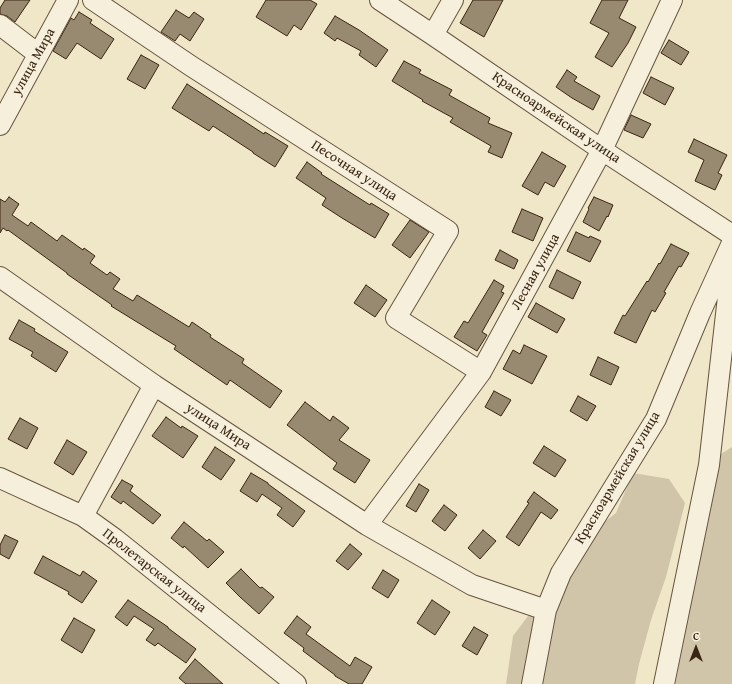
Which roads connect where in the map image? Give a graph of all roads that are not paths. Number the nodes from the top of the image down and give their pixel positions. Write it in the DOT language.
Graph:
graph roads {
  1 [pos="68,0"];
  2 [pos="93,0"];
  3 [pos="380,0"];
  4 [pos="453,0"];
  5 [pos="672,0"];
  6 [pos="0,25"];
  7 [pos="433,35"];
  8 [pos="38,54"];
  9 [pos="0,125"];
  10 [pos="602,150"];
  11 [pos="732,235"];
  12 [pos="732,243"];
  13 [pos="732,261"];
  14 [pos="0,277"];
  15 [pos="481,372"];
  16 [pos="154,385"];
  17 [pos="0,478"];
  18 [pos="83,516"];
  19 [pos="367,525"];
  20 [pos="546,610"];
  21 [pos="296,684"];
  22 [pos="532,684"];
  23 [pos="664,684"];
  1 -- 8 [label="street, улица Мира"];
  2 -- 15 [label="street, Песочная улица"];
  3 -- 7 [label="street, Красноармейская улица"];
  4 -- 7 [label="street"];
  5 -- 10 [label="street, Лесная улица"];
  6 -- 8 [label="street"];
  7 -- 10 [label="street, Красноармейская улица"];
  8 -- 9 [label="street, улица Мира"];
  10 -- 11 [label="street, Красноармейская улица"];
  10 -- 15 [label="street, Лесная улица"];
  12 -- 20 [label="street, Красноармейская улица"];
  13 -- 23 [label="street"];
  14 -- 16 [label="street, улица Мира"];
  15 -- 19 [label="street, Лесная улица"];
  16 -- 18 [label="street"];
  16 -- 19 [label="street, улица Мира"];
  17 -- 18 [label="street, Пролетарская улица"];
  18 -- 21 [label="street, Пролетарская улица"];
  19 -- 20 [label="street, улица Мира"];
  20 -- 22 [label="street, Красноармейская улица"];
}
